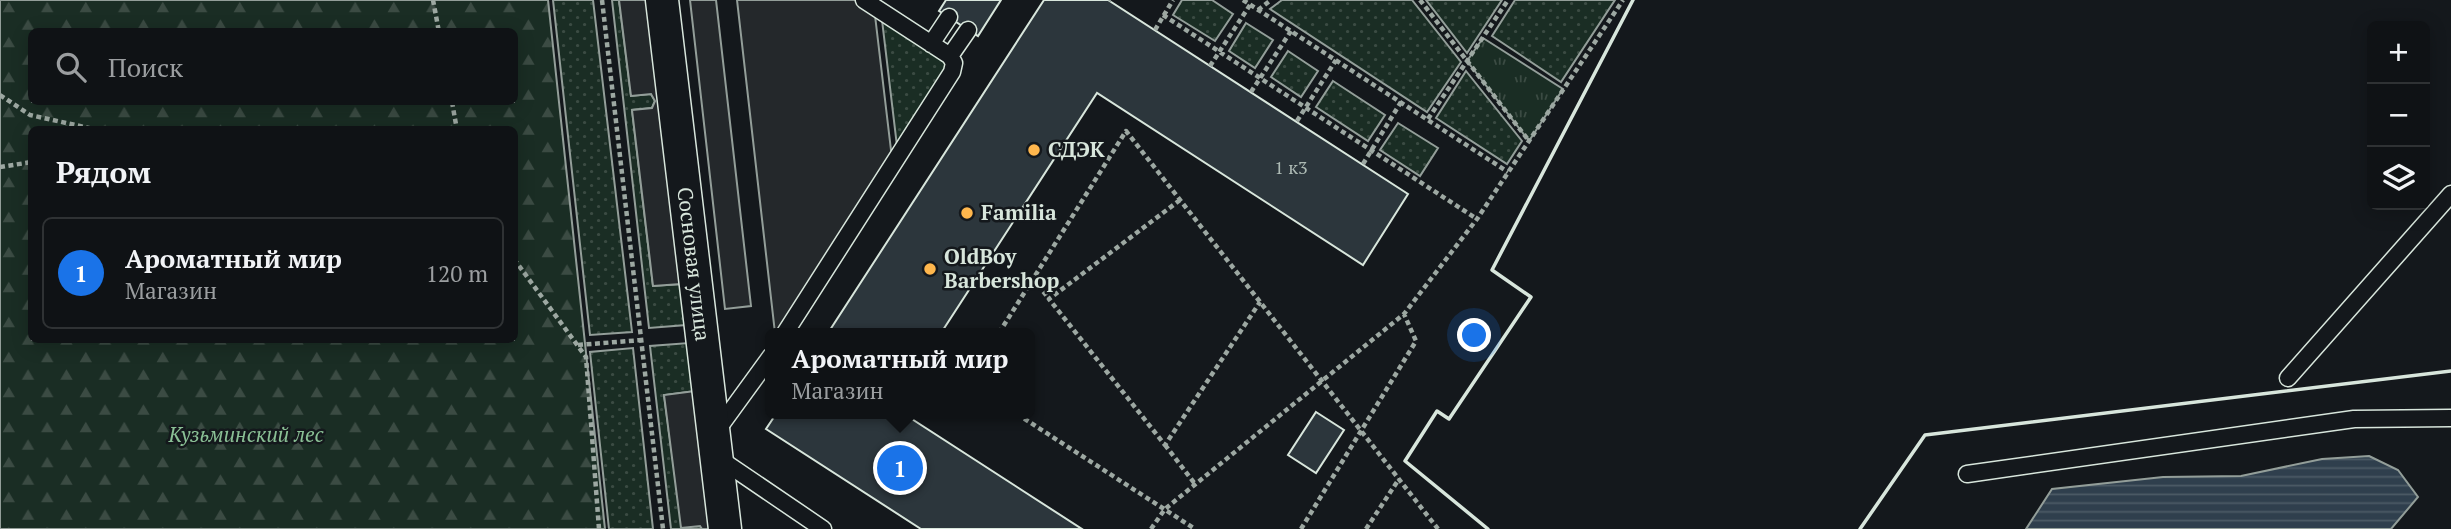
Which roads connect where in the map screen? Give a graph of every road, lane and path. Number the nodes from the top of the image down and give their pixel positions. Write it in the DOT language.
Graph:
graph roads {
  1 [pos="433,0"];
  2 [pos="602,0"];
  3 [pos="663,0"];
  4 [pos="864,0"];
  5 [pos="1172,0"];
  6 [pos="1243,0"];
  7 [pos="1271,0"];
  8 [pos="1420,0"];
  9 [pos="1508,0"];
  10 [pos="1622,0"];
  11 [pos="1250,5"];
  12 [pos="1258,10"];
  13 [pos="1163,15"];
  14 [pos="948,17"];
  15 [pos="438,28"];
  16 [pos="968,30"];
  17 [pos="1154,30"];
  18 [pos="1291,31"];
  19 [pos="931,44"];
  20 [pos="1220,52"];
  21 [pos="950,56"];
  22 [pos="1336,60"];
  23 [pos="1467,61"];
  24 [pos="1210,66"];
  25 [pos="1260,78"];
  26 [pos="1251,92"];
  27 [pos="0,95"];
  28 [pos="1401,102"];
  29 [pos="453,105"];
  30 [pos="1306,107"];
  31 [pos="1428,119"];
  32 [pos="1297,121"];
  33 [pos="80,126"];
  34 [pos="456,126"];
  35 [pos="1529,141"];
  36 [pos="1372,150"];
  37 [pos="28,163"];
  38 [pos="1363,164"];
  39 [pos="0,167"];
  40 [pos="1508,172"];
  41 [pos="2451,194"];
  42 [pos="1180,200"];
  43 [pos="1477,219"];
  44 [pos="518,264"];
  45 [pos="1033,278"];
  46 [pos="1049,299"];
  47 [pos="1260,302"];
  48 [pos="1404,314"];
  49 [pos="788,328"];
  50 [pos="1002,328"];
  51 [pos="642,340"];
  52 [pos="578,345"];
  53 [pos="765,366"];
  54 [pos="2288,377"];
  55 [pos="1322,381"];
  56 [pos="2451,418"];
  57 [pos="1025,419"];
  58 [pos="1362,431"];
  59 [pos="1164,445"];
  60 [pos="716,446"];
  61 [pos="1967,474"];
  62 [pos="1399,479"];
  63 [pos="1195,484"];
  64 [pos="1165,509"];
  65 [pos="599,529"];
  66 [pos="663,529"];
  67 [pos="725,529"];
  68 [pos="823,529"];
  69 [pos="1151,529"];
  70 [pos="1195,529"];
  71 [pos="1301,529"];
  72 [pos="1366,529"];
  73 [pos="1438,529"];
  1 -- 15 [label="path"];
  2 -- 51 [label="path"];
  3 -- 60 [label="street, Сосновая улица"];
  4 -- 19 [label="lane"];
  5 -- 13 [label="path"];
  6 -- 11 [label="path"];
  7 -- 12 [label="path"];
  8 -- 23 [label="path"];
  9 -- 23 [label="path"];
  10 -- 35 [label="path"];
  11 -- 12 [label="path"];
  11 -- 20 [label="path"];
  12 -- 18 [label="path"];
  13 -- 17 [label="path"];
  13 -- 20 [label="path"];
  14 -- 19 [label="lane"];
  16 -- 21 [label="lane"];
  18 -- 22 [label="path"];
  18 -- 25 [label="path"];
  19 -- 21 [label="lane"];
  20 -- 24 [label="path"];
  20 -- 25 [label="path"];
  21 -- 49 [label="lane"];
  22 -- 28 [label="path"];
  22 -- 30 [label="path"];
  23 -- 31 [label="path"];
  23 -- 35 [label="path"];
  25 -- 26 [label="path"];
  25 -- 30 [label="path"];
  27 -- 33 [label="path"];
  28 -- 31 [label="path"];
  28 -- 36 [label="path"];
  29 -- 34 [label="path"];
  30 -- 32 [label="path"];
  30 -- 36 [label="path"];
  31 -- 40 [label="path"];
  35 -- 40 [label="path"];
  36 -- 38 [label="path"];
  36 -- 43 [label="path"];
  37 -- 39 [label="path"];
  40 -- 43 [label="path"];
  41 -- 54 [label="lane"];
  42 -- 45 [label="path"];
  42 -- 46 [label="path"];
  42 -- 47 [label="path"];
  43 -- 48 [label="path"];
  44 -- 52 [label="path"];
  45 -- 46 [label="path"];
  45 -- 50 [label="path"];
  46 -- 59 [label="path"];
  47 -- 55 [label="path"];
  47 -- 59 [label="path"];
  48 -- 55 [label="path"];
  48 -- 58 [label="path"];
  51 -- 52 [label="path"];
  51 -- 66 [label="path"];
  52 -- 65 [label="path"];
  53 -- 60 [label="lane"];
  55 -- 58 [label="path"];
  55 -- 63 [label="path"];
  56 -- 61 [label="lane"];
  57 -- 64 [label="path"];
  58 -- 62 [label="path"];
  58 -- 71 [label="path"];
  59 -- 63 [label="path"];
  60 -- 67 [label="street, Сосновая улица"];
  60 -- 68 [label="lane"];
  62 -- 72 [label="path"];
  62 -- 73 [label="path"];
  63 -- 64 [label="path"];
  64 -- 69 [label="path"];
  64 -- 70 [label="path"];
}
